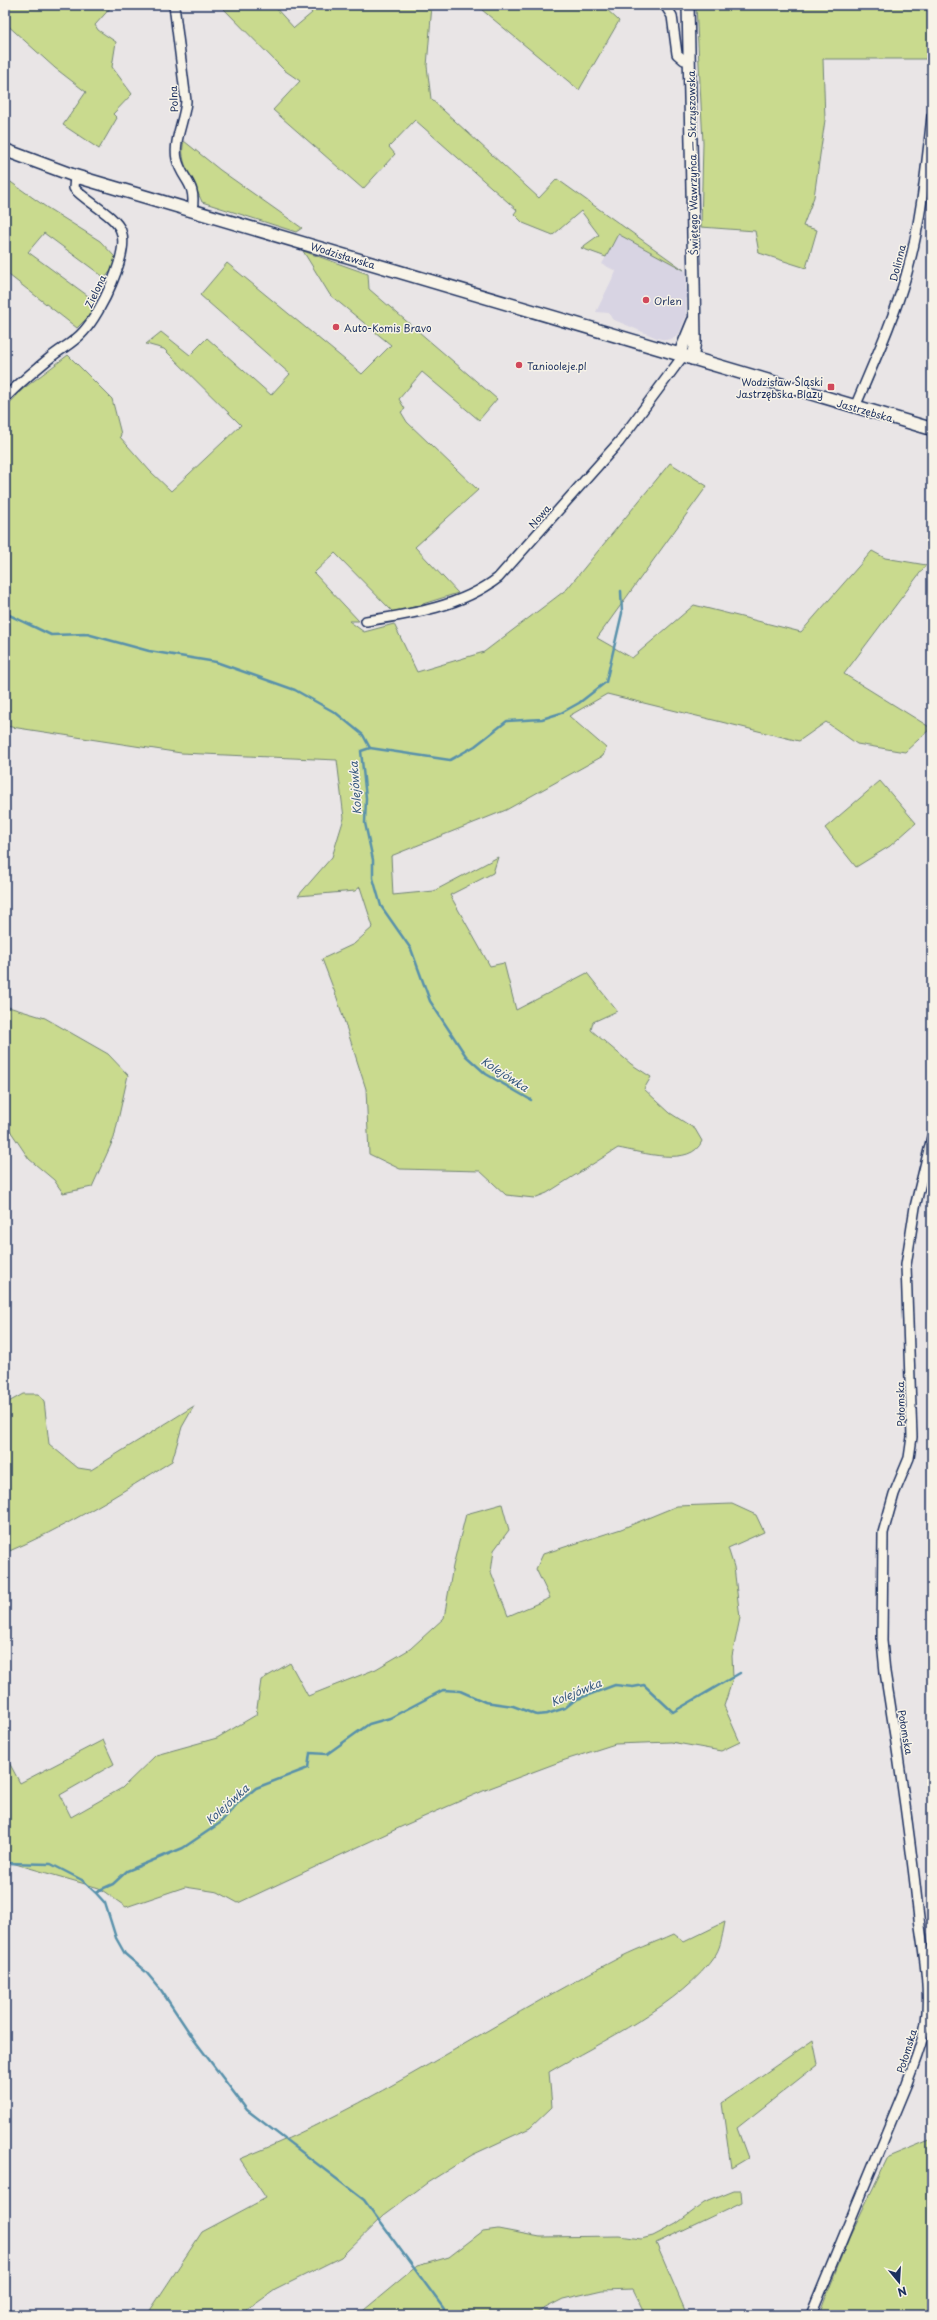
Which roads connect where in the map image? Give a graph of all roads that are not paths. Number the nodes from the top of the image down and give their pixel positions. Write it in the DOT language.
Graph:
graph roads {
  1 [pos="174,5"];
  2 [pos="665,5"];
  3 [pos="688,5"];
  4 [pos="689,60"];
  5 [pos="932,116"];
  6 [pos="5,150"];
  7 [pos="75,176"];
  8 [pos="192,210"];
  9 [pos="684,356"];
  10 [pos="5,398"];
  11 [pos="855,407"];
  12 [pos="932,429"];
  13 [pos="366,621"];
  14 [pos="932,1137"];
  15 [pos="811,2315"];
  1 -- 8 [label="street, Polna"];
  2 -- 4 [label="street"];
  3 -- 4 [label="street, Świętego Wawrzyńca — Skrzyszowska"];
  4 -- 9 [label="street, Świętego Wawrzyńca — Skrzyszowska"];
  5 -- 11 [label="street, Dolinna"];
  6 -- 7 [label="main road, Wodzisławska"];
  7 -- 8 [label="main road, Wodzisławska"];
  7 -- 10 [label="street, Zielona"];
  8 -- 9 [label="main road, Wodzisławska"];
  9 -- 11 [label="main road, Jastrzębska"];
  9 -- 13 [label="street, Nowa"];
  11 -- 12 [label="main road, Jastrzębska"];
  14 -- 15 [label="street, Połomska"];
}
